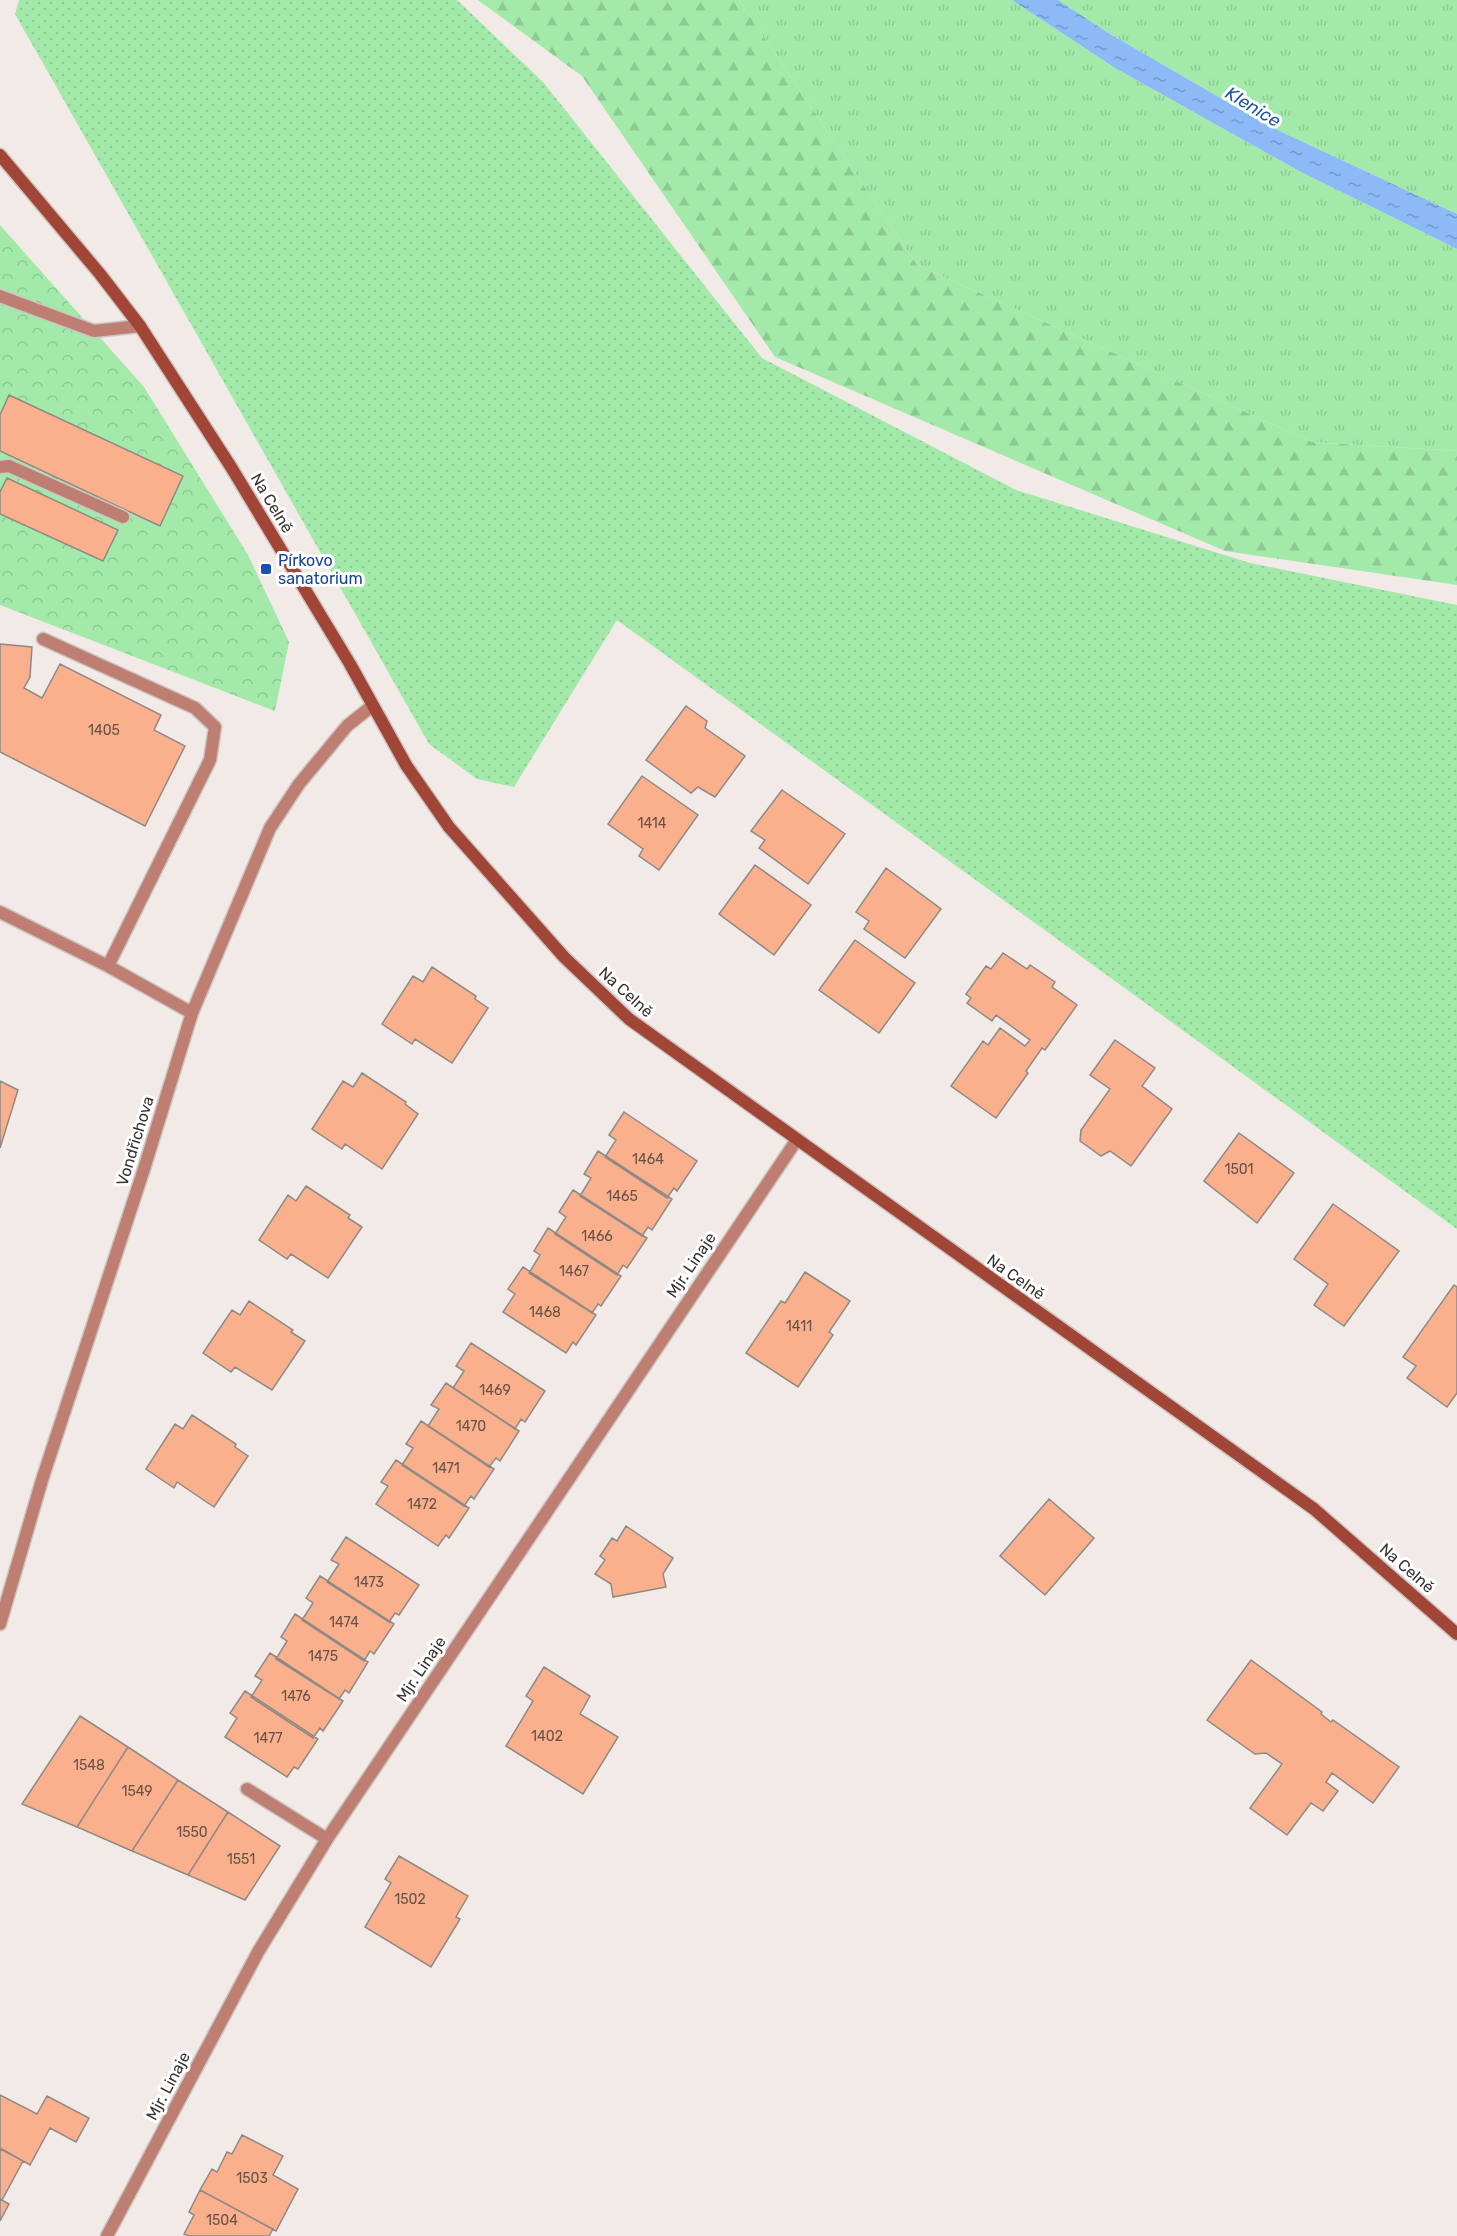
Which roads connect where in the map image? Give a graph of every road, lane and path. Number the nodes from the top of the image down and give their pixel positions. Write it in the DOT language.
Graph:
graph roads {
  1 [pos="0,155"];
  2 [pos="0,296"];
  3 [pos="140,326"];
  4 [pos="0,467"];
  5 [pos="123,517"];
  6 [pos="43,639"];
  7 [pos="372,706"];
  8 [pos="0,912"];
  9 [pos="108,966"];
  10 [pos="192,1013"];
  11 [pos="796,1141"];
  12 [pos="0,1624"];
  13 [pos="1457,1634"];
  14 [pos="247,1789"];
  15 [pos="327,1839"];
  16 [pos="107,2236"];
  1 -- 3 [label="street, Na Celně"];
  2 -- 3 [label="street"];
  3 -- 7 [label="street, Na Celně"];
  4 -- 5 [label="street"];
  6 -- 9 [label="street"];
  7 -- 10 [label="street, Vondřichova"];
  7 -- 11 [label="street, Na Celně"];
  8 -- 9 [label="street"];
  9 -- 10 [label="street"];
  10 -- 12 [label="street, Vondřichova"];
  11 -- 13 [label="street, Na Celně"];
  11 -- 15 [label="street, Mjr. Linaje"];
  14 -- 15 [label="street"];
  15 -- 16 [label="street, Mjr. Linaje"];
}
